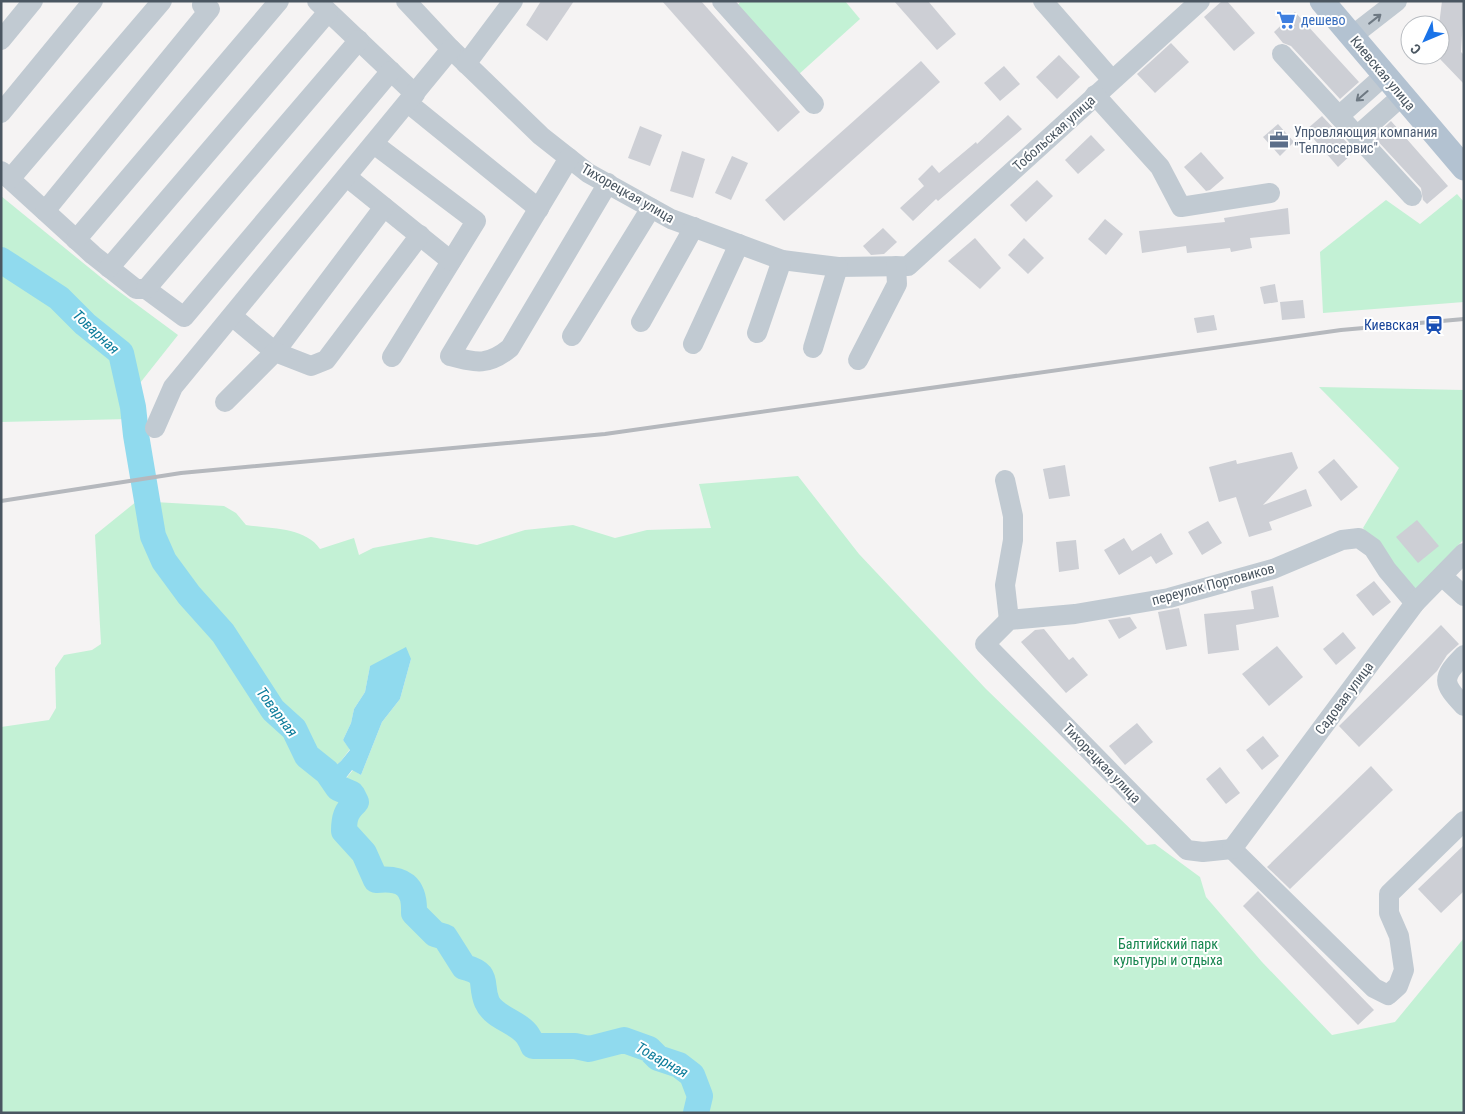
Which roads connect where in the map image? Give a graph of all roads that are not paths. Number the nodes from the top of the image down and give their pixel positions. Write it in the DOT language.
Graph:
graph roads {
  1 [pos="33,1"];
  2 [pos="93,1"];
  3 [pos="162,1"];
  4 [pos="279,1"];
  5 [pos="406,1"];
  6 [pos="513,1"];
  7 [pos="722,1"];
  8 [pos="1043,1"];
  9 [pos="1200,1"];
  10 [pos="1322,1"];
  11 [pos="1397,1"];
  12 [pos="202,2"];
  13 [pos="323,6"];
  14 [pos="1352,36"];
  15 [pos="1,40"];
  16 [pos="359,40"];
  17 [pos="451,49"];
  18 [pos="1282,54"];
  19 [pos="466,64"];
  20 [pos="391,71"];
  21 [pos="1385,75"];
  22 [pos="1112,80"];
  23 [pos="1095,95"];
  24 [pos="1402,96"];
  25 [pos="412,98"];
  26 [pos="814,104"];
  27 [pos="1,113"];
  28 [pos="1339,116"];
  29 [pos="1357,136"];
  30 [pos="374,144"];
  31 [pos="569,158"];
  32 [pos="1464,168"];
  33 [pos="6,175"];
  34 [pos="346,177"];
  35 [pos="608,184"];
  36 [pos="1270,194"];
  37 [pos="1412,196"];
  38 [pos="384,207"];
  39 [pos="651,208"];
  40 [pos="539,209"];
  41 [pos="45,211"];
  42 [pos="694,228"];
  43 [pos="420,235"];
  44 [pos="76,240"];
  45 [pos="739,244"];
  46 [pos="782,260"];
  47 [pos="452,261"];
  48 [pos="902,266"];
  49 [pos="838,267"];
  50 [pos="109,268"];
  51 [pos="146,289"];
  52 [pos="232,316"];
  53 [pos="642,322"];
  54 [pos="757,333"];
  55 [pos="572,336"];
  56 [pos="693,344"];
  57 [pos="813,348"];
  58 [pos="275,352"];
  59 [pos="392,357"];
  60 [pos="858,360"];
  61 [pos="225,402"];
  62 [pos="155,428"];
  63 [pos="1005,480"];
  64 [pos="1464,553"];
  65 [pos="1442,576"];
  66 [pos="1464,596"];
  67 [pos="1415,603"];
  68 [pos="1010,620"];
  69 [pos="1464,655"];
  70 [pos="1464,706"];
  71 [pos="1464,821"];
  72 [pos="1232,849"];
  1 -- 15 [label="street"];
  2 -- 27 [label="street"];
  3 -- 33 [label="street"];
  4 -- 44 [label="street"];
  5 -- 17 [label="street, Тихорецкая улица"];
  6 -- 19 [label="street"];
  7 -- 26 [label="street"];
  8 -- 22 [label="street"];
  9 -- 22 [label="street, Тобольская улица"];
  10 -- 14 [label="main road, Киевская улица"];
  14 -- 11 [label="street, one-way"];
  12 -- 41 [label="street"];
  13 -- 16 [label="street"];
  13 -- 50 [label="street"];
  14 -- 21 [label="main road, Киевская улица"];
  16 -- 20 [label="street"];
  16 -- 51 [label="street"];
  17 -- 19 [label="street, Тихорецкая улица"];
  17 -- 25 [label="street"];
  18 -- 28 [label="street"];
  19 -- 31 [label="street, Тихорецкая улица"];
  20 -- 25 [label="street"];
  20 -- 51 [label="street"];
  21 -- 24 [label="main road, Киевская улица"];
  21 -- 28 [label="street, one-way"];
  22 -- 23 [label="street, Тобольская улица"];
  23 -- 36 [label="street"];
  23 -- 48 [label="street, Тобольская улица"];
  24 -- 29 [label="street"];
  24 -- 32 [label="main road, Киевская улица"];
  25 -- 30 [label="street"];
  25 -- 40 [label="street"];
  28 -- 29 [label="street"];
  29 -- 37 [label="street"];
  30 -- 34 [label="street"];
  30 -- 47 [label="street"];
  31 -- 35 [label="street, Тихорецкая улица"];
  31 -- 40 [label="street"];
  33 -- 41 [label="street"];
  34 -- 38 [label="street"];
  34 -- 52 [label="street"];
  35 -- 39 [label="street, Тихорецкая улица"];
  35 -- 40 [label="street"];
  38 -- 43 [label="street"];
  38 -- 58 [label="street"];
  39 -- 42 [label="street, Тихорецкая улица"];
  39 -- 55 [label="street"];
  41 -- 44 [label="street"];
  42 -- 45 [label="street, Тихорецкая улица"];
  42 -- 53 [label="street"];
  43 -- 47 [label="street"];
  43 -- 58 [label="street"];
  44 -- 50 [label="street"];
  45 -- 46 [label="street, Тихорецкая улица"];
  45 -- 56 [label="street"];
  46 -- 49 [label="street, Тихорецкая улица"];
  46 -- 54 [label="street"];
  47 -- 59 [label="street"];
  48 -- 49 [label="street, Тихорецкая улица"];
  48 -- 60 [label="street"];
  49 -- 57 [label="street"];
  50 -- 51 [label="street"];
  52 -- 58 [label="street"];
  52 -- 62 [label="street"];
  58 -- 61 [label="street"];
  63 -- 68 [label="street"];
  64 -- 65 [label="street, Садовая улица"];
  65 -- 66 [label="street"];
  65 -- 67 [label="street, Садовая улица"];
  67 -- 68 [label="street, переулок Портовиков"];
  67 -- 72 [label="street, Садовая улица"];
  68 -- 72 [label="street, Тихорецкая улица"];
  69 -- 70 [label="street"];
  71 -- 72 [label="street"];
}
